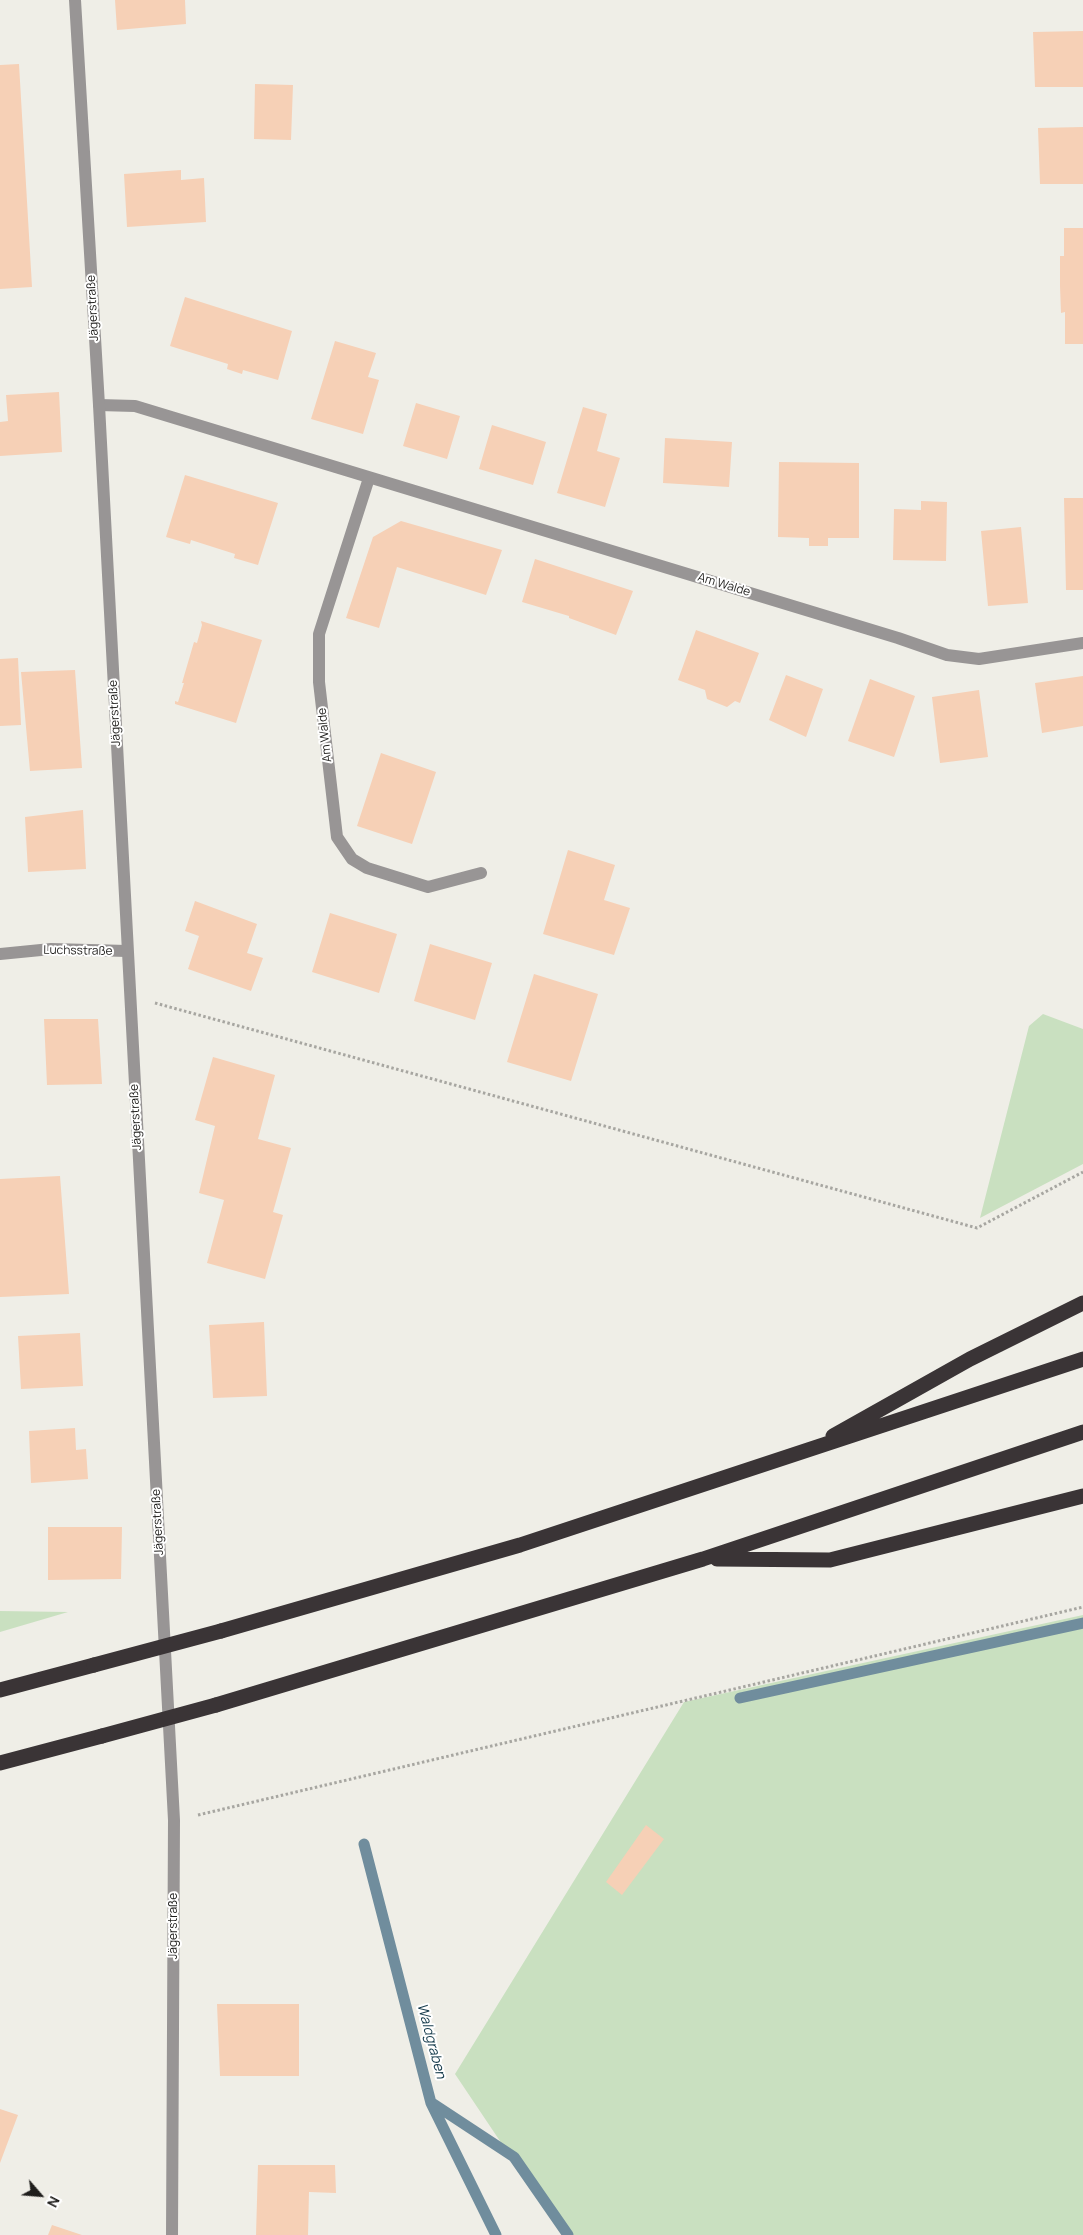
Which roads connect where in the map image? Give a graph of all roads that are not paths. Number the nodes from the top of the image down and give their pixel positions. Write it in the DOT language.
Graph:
graph roads {
  1 [pos="75,0"];
  2 [pos="99,405"];
  3 [pos="369,478"];
  4 [pos="1083,643"];
  5 [pos="481,873"];
  6 [pos="127,951"];
  7 [pos="0,954"];
  8 [pos="1083,1302"];
  9 [pos="1083,1359"];
  10 [pos="1083,1432"];
  11 [pos="802,1453"];
  12 [pos="1083,1496"];
  13 [pos="703,1559"];
  14 [pos="0,1690"];
  15 [pos="0,1763"];
  16 [pos="172,2235"];
  1 -- 2 [label="street, Jägerstraße"];
  2 -- 3 [label="street, Am Walde"];
  2 -- 6 [label="street, Jägerstraße"];
  3 -- 4 [label="street, Am Walde"];
  3 -- 5 [label="street, Am Walde"];
  6 -- 7 [label="street, Luchsstraße"];
  6 -- 16 [label="street, Jägerstraße"];
  8 -- 11 [label="highway"];
  9 -- 11 [label="highway"];
  10 -- 13 [label="highway"];
  11 -- 14 [label="highway, bridge"];
  12 -- 13 [label="highway"];
  13 -- 15 [label="highway, bridge"];
}
